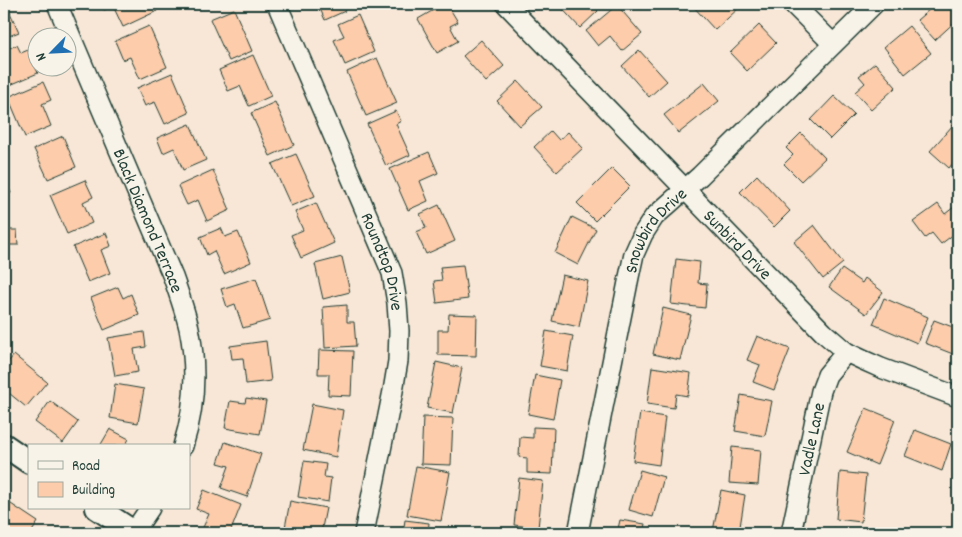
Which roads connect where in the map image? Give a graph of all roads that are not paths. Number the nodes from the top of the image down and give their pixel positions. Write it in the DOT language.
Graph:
graph roads {
  1 [pos="57,4"];
  2 [pos="277,4"];
  3 [pos="506,4"];
  4 [pos="794,4"];
  5 [pos="874,4"];
  6 [pos="833,44"];
  7 [pos="686,188"];
  8 [pos="846,352"];
  9 [pos="958,397"];
  10 [pos="183,444"];
  11 [pos="4,445"];
  12 [pos="28,461"];
  13 [pos="101,510"];
  14 [pos="149,510"];
  15 [pos="134,533"];
  16 [pos="364,533"];
  17 [pos="578,533"];
  18 [pos="792,533"];
  1 -- 10 [label="street, Black Diamond Terrace"];
  2 -- 16 [label="street, Roundtop Drive"];
  3 -- 7 [label="street, Sunbird Drive"];
  4 -- 6 [label="street"];
  5 -- 6 [label="street, Snowbird Drive"];
  6 -- 7 [label="street, Snowbird Drive"];
  7 -- 8 [label="street, Sunbird Drive"];
  7 -- 17 [label="street, Snowbird Drive"];
  8 -- 9 [label="street, Sunbird Drive"];
  8 -- 18 [label="street, Vadle Lane"];
  11 -- 12 [label="street"];
  13 -- 15 [label="street"];
  14 -- 15 [label="street"];
}
